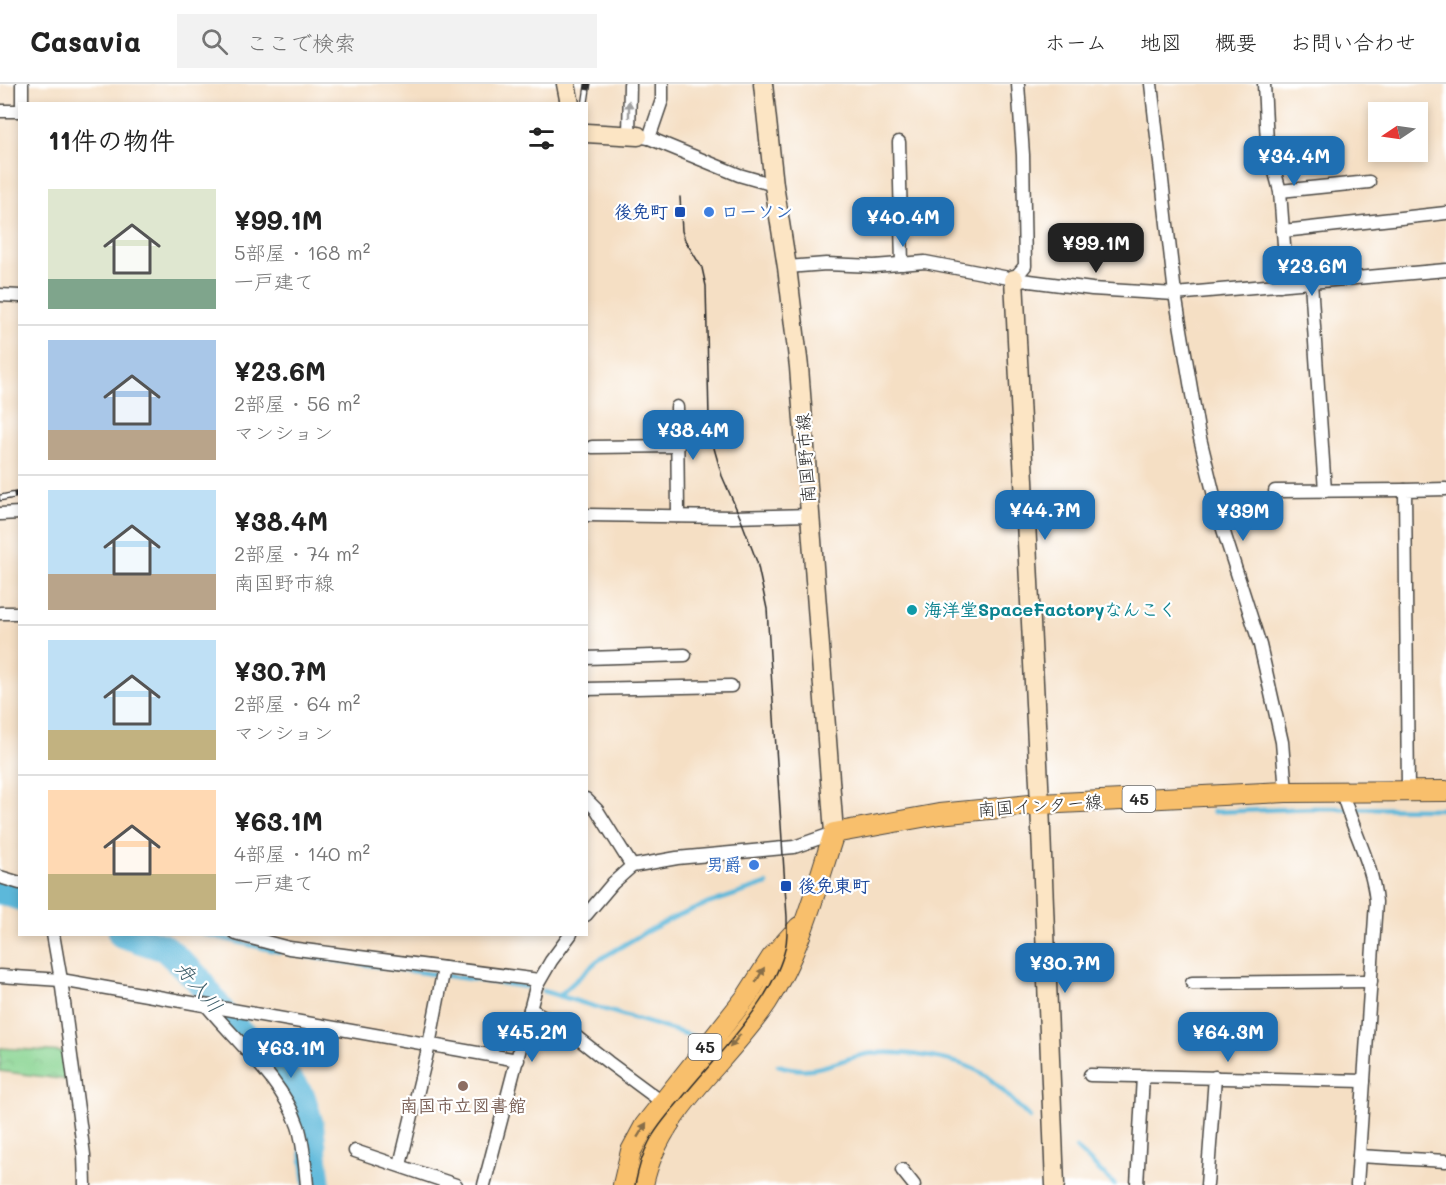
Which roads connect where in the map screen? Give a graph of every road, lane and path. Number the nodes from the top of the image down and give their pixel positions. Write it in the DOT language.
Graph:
graph roads {
  1 [pos="22,84"];
  2 [pos="567,84"];
  3 [pos="630,84"];
  4 [pos="662,84"];
  5 [pos="763,84"];
  6 [pos="1018,84"];
  7 [pos="1151,84"];
  8 [pos="1264,84"];
  9 [pos="22,102"];
  10 [pos="570,102"];
  11 [pos="0,111"];
  12 [pos="18,111"];
  13 [pos="588,133"];
  14 [pos="639,136"];
  15 [pos="899,142"];
  16 [pos="1369,182"];
  17 [pos="774,185"];
  18 [pos="1280,191"];
  19 [pos="1446,213"];
  20 [pos="1282,231"];
  21 [pos="902,264"];
  22 [pos="787,267"];
  23 [pos="1446,270"];
  24 [pos="1014,279"];
  25 [pos="1311,282"];
  26 [pos="1280,285"];
  27 [pos="1175,294"];
  28 [pos="0,295"];
  29 [pos="18,296"];
  30 [pos="677,407"];
  31 [pos="678,446"];
  32 [pos="592,447"];
  33 [pos="1446,489"];
  34 [pos="1405,490"];
  35 [pos="1275,491"];
  36 [pos="1325,491"];
  37 [pos="18,513"];
  38 [pos="0,514"];
  39 [pos="588,515"];
  40 [pos="810,515"];
  41 [pos="678,516"];
  42 [pos="0,613"];
  43 [pos="18,613"];
  44 [pos="685,655"];
  45 [pos="588,658"];
  46 [pos="731,686"];
  47 [pos="588,689"];
  48 [pos="1408,791"];
  49 [pos="1286,792"];
  50 [pos="1342,792"];
  51 [pos="1446,792"];
  52 [pos="588,801"];
  53 [pos="1040,804"];
  54 [pos="834,833"];
  55 [pos="632,866"];
  56 [pos="0,877"];
  57 [pos="18,882"];
  58 [pos="588,913"];
  59 [pos="53,936"];
  60 [pos="244,936"];
  61 [pos="570,936"];
  62 [pos="444,968"];
  63 [pos="0,976"];
  64 [pos="61,980"];
  65 [pos="539,980"];
  66 [pos="1371,981"];
  67 [pos="1192,983"];
  68 [pos="209,1006"];
  69 [pos="530,1009"];
  70 [pos="429,1045"];
  71 [pos="518,1060"];
  72 [pos="1090,1075"];
  73 [pos="1143,1076"];
  74 [pos="1215,1077"];
  75 [pos="1364,1081"];
  76 [pos="669,1107"];
  77 [pos="355,1151"];
  78 [pos="1359,1156"];
  79 [pos="1446,1161"];
  80 [pos="400,1165"];
  81 [pos="902,1170"];
  82 [pos="85,1185"];
  83 [pos="307,1185"];
  84 [pos="456,1185"];
  85 [pos="484,1185"];
  86 [pos="623,1185"];
  87 [pos="643,1185"];
  88 [pos="914,1185"];
  89 [pos="1055,1185"];
  90 [pos="1137,1185"];
  91 [pos="1207,1185"];
  92 [pos="1357,1185"];
  1 -- 9 [label="street"];
  2 -- 10 [label="street"];
  14 -- 3 [label="street, one-way"];
  4 -- 14 [label="street"];
  5 -- 17 [label="street, 南国野市線"];
  6 -- 24 [label="street"];
  7 -- 27 [label="street"];
  8 -- 18 [label="street"];
  11 -- 12 [label="street"];
  13 -- 14 [label="street"];
  14 -- 17 [label="street"];
  15 -- 21 [label="street"];
  16 -- 18 [label="street"];
  17 -- 22 [label="street, 南国野市線"];
  18 -- 20 [label="street"];
  19 -- 20 [label="street"];
  20 -- 26 [label="street"];
  21 -- 22 [label="street"];
  21 -- 24 [label="street"];
  22 -- 40 [label="street, 南国野市線"];
  23 -- 25 [label="street"];
  24 -- 27 [label="street"];
  24 -- 53 [label="street"];
  25 -- 26 [label="street"];
  25 -- 36 [label="street"];
  26 -- 27 [label="street"];
  27 -- 49 [label="street"];
  28 -- 29 [label="street"];
  30 -- 31 [label="street"];
  31 -- 32 [label="street"];
  31 -- 41 [label="street"];
  33 -- 34 [label="street"];
  34 -- 36 [label="street"];
  34 -- 48 [label="street"];
  35 -- 36 [label="street"];
  37 -- 38 [label="street"];
  39 -- 41 [label="street"];
  40 -- 41 [label="street"];
  40 -- 54 [label="street, 南国野市線"];
  42 -- 43 [label="street"];
  44 -- 45 [label="street"];
  46 -- 47 [label="street"];
  48 -- 50 [label="main road, 南国インター線 / 45"];
  48 -- 51 [label="main road, 南国インター線 / 45"];
  49 -- 50 [label="main road, 南国インター線 / 45"];
  49 -- 53 [label="main road, 南国インター線 / 45"];
  50 -- 66 [label="street"];
  52 -- 55 [label="street"];
  53 -- 54 [label="main road, 南国インター線 / 45"];
  53 -- 89 [label="street"];
  54 -- 55 [label="street"];
  54 -- 76 [label="main road, 45"];
  55 -- 58 [label="street"];
  56 -- 57 [label="street"];
  59 -- 64 [label="street"];
  60 -- 62 [label="street"];
  61 -- 65 [label="street"];
  62 -- 65 [label="street"];
  62 -- 70 [label="street"];
  63 -- 64 [label="street"];
  64 -- 68 [label="street"];
  64 -- 82 [label="street"];
  65 -- 69 [label="street"];
  66 -- 67 [label="street"];
  66 -- 75 [label="street"];
  68 -- 70 [label="street"];
  68 -- 83 [label="street"];
  69 -- 71 [label="street"];
  69 -- 76 [label="street"];
  70 -- 71 [label="street"];
  70 -- 80 [label="street"];
  71 -- 85 [label="street"];
  72 -- 73 [label="street"];
  73 -- 74 [label="street"];
  73 -- 90 [label="street"];
  74 -- 75 [label="street"];
  74 -- 91 [label="street"];
  75 -- 78 [label="street"];
  86 -- 76 [label="main road, 45, one-way"];
  76 -- 87 [label="main road, 45"];
  77 -- 80 [label="street"];
  78 -- 79 [label="street"];
  78 -- 92 [label="street"];
  80 -- 84 [label="street"];
  81 -- 88 [label="street"];
}
